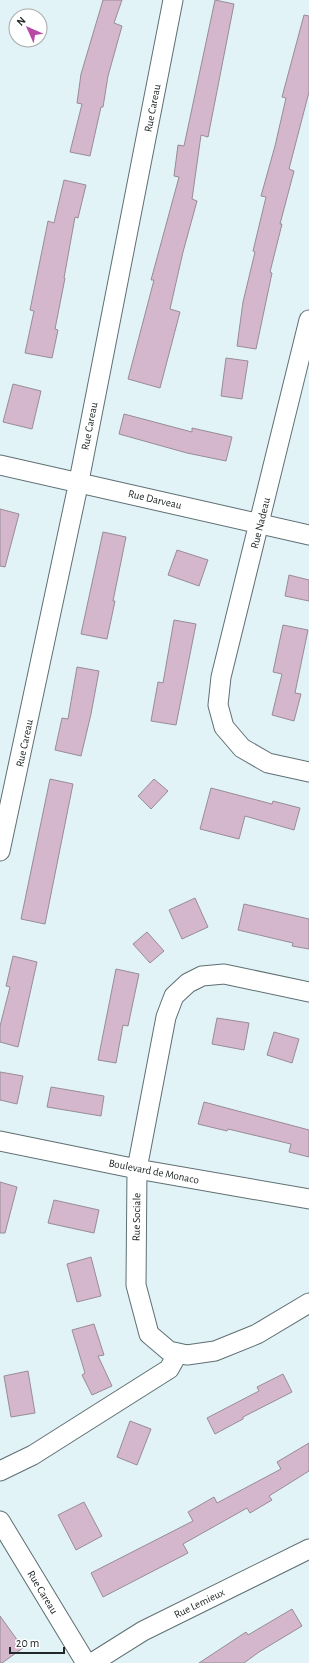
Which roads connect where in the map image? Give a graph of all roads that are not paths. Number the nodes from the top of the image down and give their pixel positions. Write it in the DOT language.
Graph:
graph roads {
  1 [pos="173,0"];
  2 [pos="309,320"];
  3 [pos="0,465"];
  4 [pos="78,481"];
  5 [pos="260,524"];
  6 [pos="309,535"];
  7 [pos="309,772"];
  8 [pos="0,851"];
  9 [pos="309,992"];
  10 [pos="0,1141"];
  11 [pos="137,1169"];
  12 [pos="309,1199"];
  13 [pos="309,1303"];
  14 [pos="178,1353"];
  15 [pos="0,1471"];
  16 [pos="0,1521"];
  17 [pos="309,1549"];
  18 [pos="86,1663"];
  19 [pos="92,1663"];
  1 -- 4 [label="street, Rue Careau"];
  2 -- 5 [label="street, Rue Nadeau"];
  3 -- 4 [label="street, Rue Darveau"];
  4 -- 5 [label="street, Rue Darveau"];
  4 -- 8 [label="street, Rue Careau"];
  5 -- 6 [label="street, Rue Darveau"];
  5 -- 7 [label="street, Rue Nadeau"];
  9 -- 11 [label="street, Rue Sociale"];
  10 -- 11 [label="street, Boulevard de Monaco"];
  11 -- 12 [label="street, Boulevard de Monaco"];
  11 -- 14 [label="street, Rue Sociale"];
  13 -- 14 [label="street, Rue Sociale"];
  14 -- 15 [label="street"];
  16 -- 18 [label="street, Rue Careau"];
  17 -- 19 [label="street, Rue Lemieux"];
}
